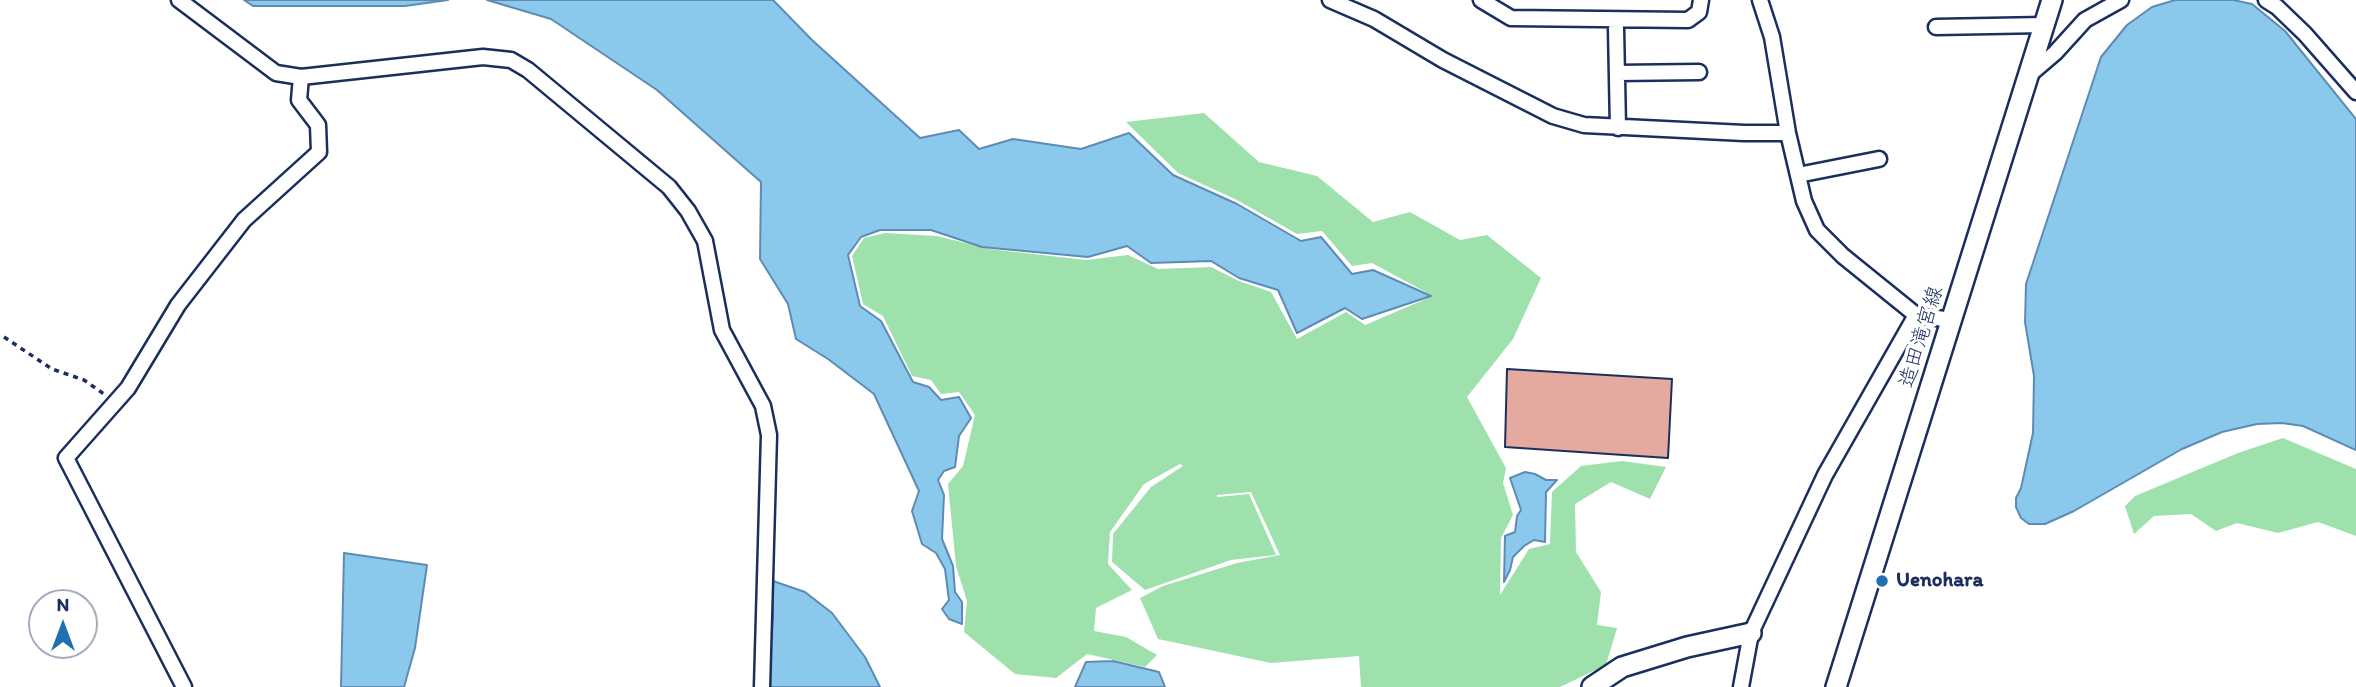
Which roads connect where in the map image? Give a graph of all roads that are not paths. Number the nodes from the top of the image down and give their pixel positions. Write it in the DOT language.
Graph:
graph roads {
  1 [pos="179,0"];
  2 [pos="1330,0"];
  3 [pos="1481,0"];
  4 [pos="1701,0"];
  5 [pos="1760,0"];
  6 [pos="2052,0"];
  7 [pos="2121,0"];
  8 [pos="2266,0"];
  9 [pos="2044,25"];
  10 [pos="1936,27"];
  11 [pos="1616,28"];
  12 [pos="1699,72"];
  13 [pos="1617,73"];
  14 [pos="2027,76"];
  15 [pos="301,77"];
  16 [pos="2356,92"];
  17 [pos="1618,128"];
  18 [pos="1788,132"];
  19 [pos="1879,159"];
  20 [pos="1798,175"];
  21 [pos="1916,315"];
  22 [pos="1951,320"];
  23 [pos="1751,632"];
  24 [pos="184,687"];
  25 [pos="762,687"];
  26 [pos="1592,687"];
  27 [pos="1741,687"];
  28 [pos="1836,687"];
  1 -- 15 [label="street"];
  2 -- 17 [label="street"];
  3 -- 4 [label="street"];
  5 -- 18 [label="street"];
  6 -- 9 [label="main road, 造田滝宮線"];
  7 -- 14 [label="street"];
  8 -- 16 [label="street"];
  9 -- 10 [label="street"];
  9 -- 14 [label="main road, 造田滝宮線"];
  11 -- 13 [label="street"];
  12 -- 13 [label="street"];
  13 -- 17 [label="street"];
  14 -- 22 [label="main road, 造田滝宮線"];
  15 -- 24 [label="street"];
  15 -- 25 [label="street"];
  17 -- 18 [label="street"];
  18 -- 20 [label="street"];
  19 -- 20 [label="street"];
  20 -- 21 [label="street"];
  21 -- 22 [label="street"];
  21 -- 23 [label="street"];
  22 -- 28 [label="main road, 造田滝宮線"];
  23 -- 26 [label="main road"];
  23 -- 27 [label="street"];
}
